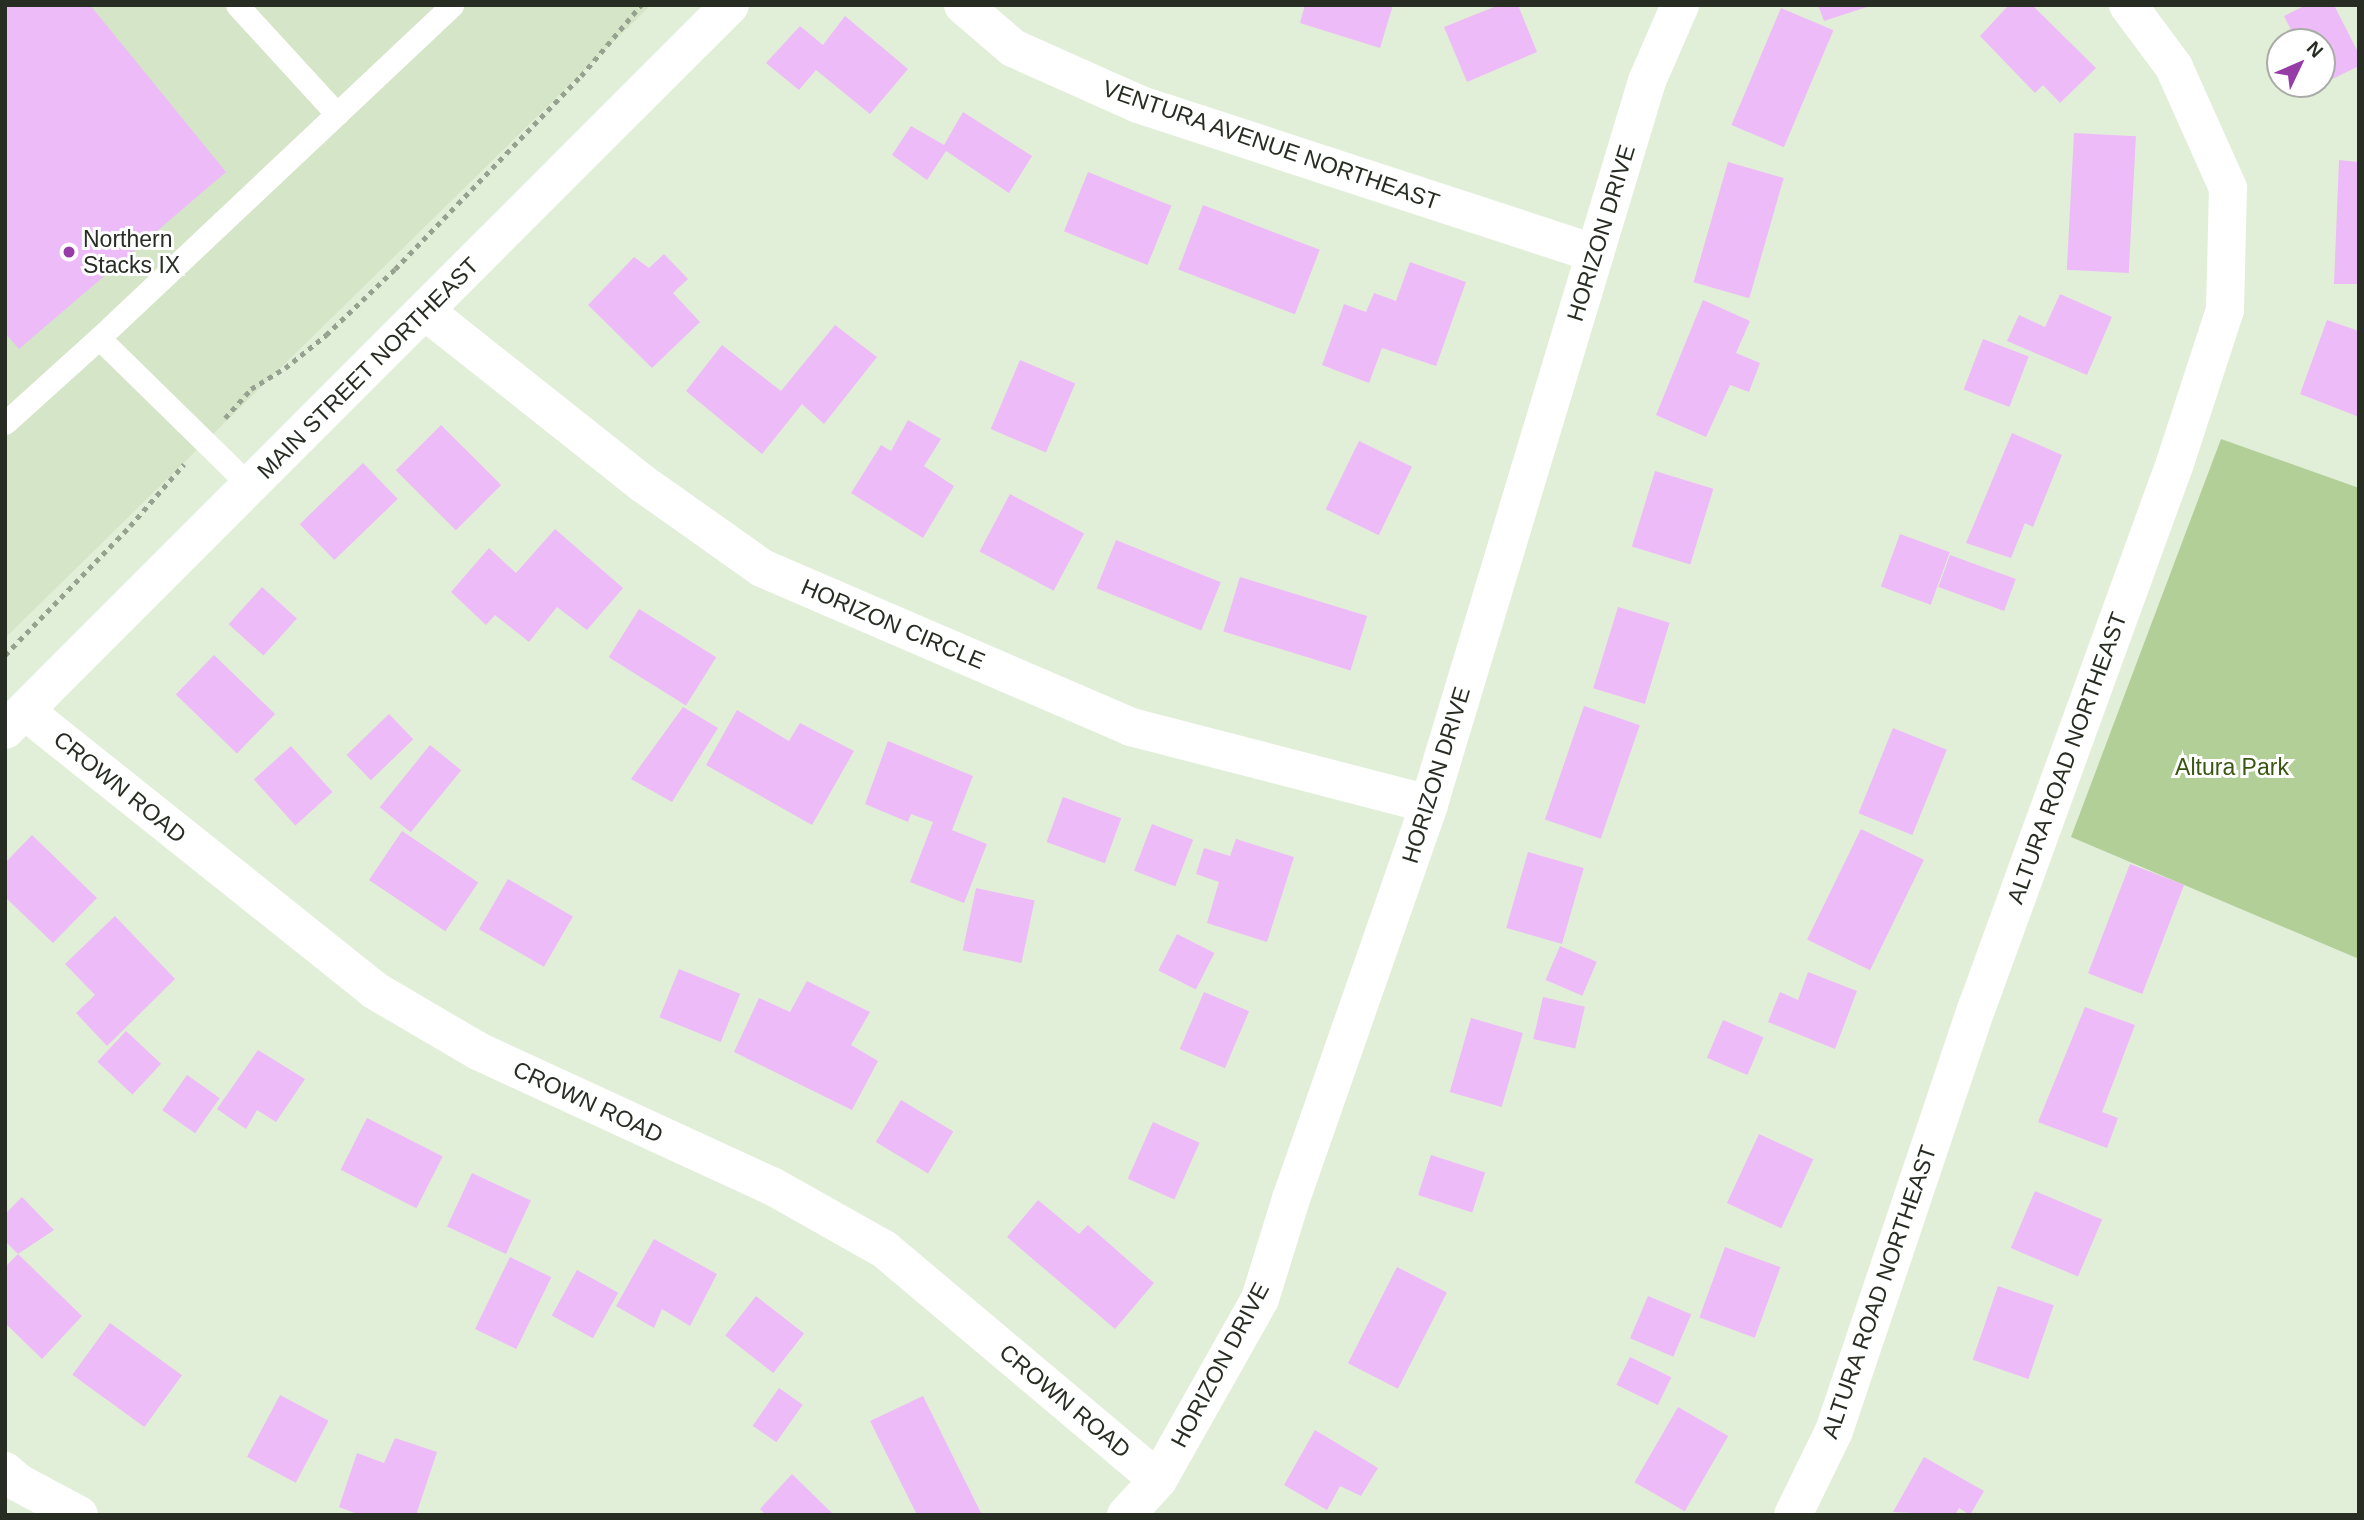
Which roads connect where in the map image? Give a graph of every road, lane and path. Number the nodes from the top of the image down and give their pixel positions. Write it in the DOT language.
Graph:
graph roads {
  1 [pos="237,5"];
  2 [pos="452,5"];
  3 [pos="641,5"];
  4 [pos="730,5"];
  5 [pos="963,5"];
  6 [pos="1680,5"];
  7 [pos="2128,5"];
  8 [pos="337,114"];
  9 [pos="1595,253"];
  10 [pos="425,311"];
  11 [pos="99,338"];
  12 [pos="5,423"];
  13 [pos="203,442"];
  14 [pos="251,487"];
  15 [pos="5,655"];
  16 [pos="15,721"];
  17 [pos="1429,804"];
  18 [pos="5,1471"];
  19 [pos="1158,1480"];
  20 [pos="79,1515"];
  21 [pos="1126,1515"];
  22 [pos="1793,1515"];
  1 -- 8 [label="lane"];
  2 -- 8 [label="lane"];
  3 -- 13 [label="path"];
  4 -- 10 [label="street, MAIN STREET NORTHEAST"];
  5 -- 9 [label="street, VENTURA AVENUE NORTHEAST"];
  6 -- 9 [label="street, HORIZON DRIVE"];
  7 -- 22 [label="street, ALTURA ROAD NORTHEAST"];
  8 -- 11 [label="lane"];
  9 -- 17 [label="street, HORIZON DRIVE"];
  10 -- 14 [label="street, MAIN STREET NORTHEAST"];
  10 -- 17 [label="street, HORIZON CIRCLE"];
  11 -- 12 [label="lane"];
  11 -- 13 [label="lane"];
  13 -- 14 [label="lane"];
  13 -- 15 [label="path"];
  14 -- 16 [label="street, MAIN STREET NORTHEAST"];
  16 -- 19 [label="street, CROWN ROAD"];
  17 -- 19 [label="street, HORIZON DRIVE"];
  18 -- 20 [label="street"];
  19 -- 21 [label="street, HORIZON DRIVE"];
}
